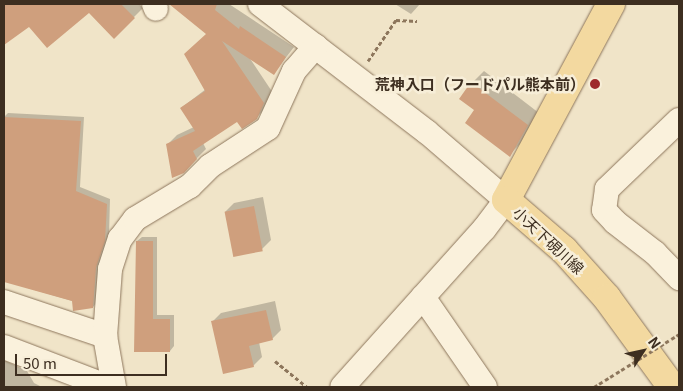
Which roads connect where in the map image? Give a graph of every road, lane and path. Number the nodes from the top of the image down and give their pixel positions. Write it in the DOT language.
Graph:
graph roads {
  1 [pos="260,4"];
  2 [pos="611,4"];
  3 [pos="417,21"];
  4 [pos="316,46"];
  5 [pos="357,78"];
  6 [pos="679,120"];
  7 [pos="506,200"];
  8 [pos="679,278"];
  9 [pos="423,297"];
  10 [pos="4,302"];
  11 [pos="679,334"];
  12 [pos="105,336"];
  13 [pos="4,347"];
  14 [pos="275,361"];
  15 [pos="109,387"];
  16 [pos="114,387"];
  17 [pos="307,387"];
  18 [pos="342,387"];
  19 [pos="485,387"];
  20 [pos="594,387"];
  21 [pos="672,387"];
  1 -- 4 [label="street"];
  2 -- 7 [label="main road, 小天下硯川線"];
  3 -- 5 [label="path"];
  4 -- 5 [label="street"];
  4 -- 12 [label="street"];
  5 -- 7 [label="street"];
  6 -- 8 [label="street"];
  7 -- 9 [label="street"];
  7 -- 21 [label="main road, 小天下硯川線"];
  9 -- 18 [label="street"];
  9 -- 19 [label="street"];
  10 -- 12 [label="street"];
  11 -- 20 [label="path, bridge"];
  12 -- 16 [label="street"];
  13 -- 15 [label="street"];
  14 -- 17 [label="path"];
}
